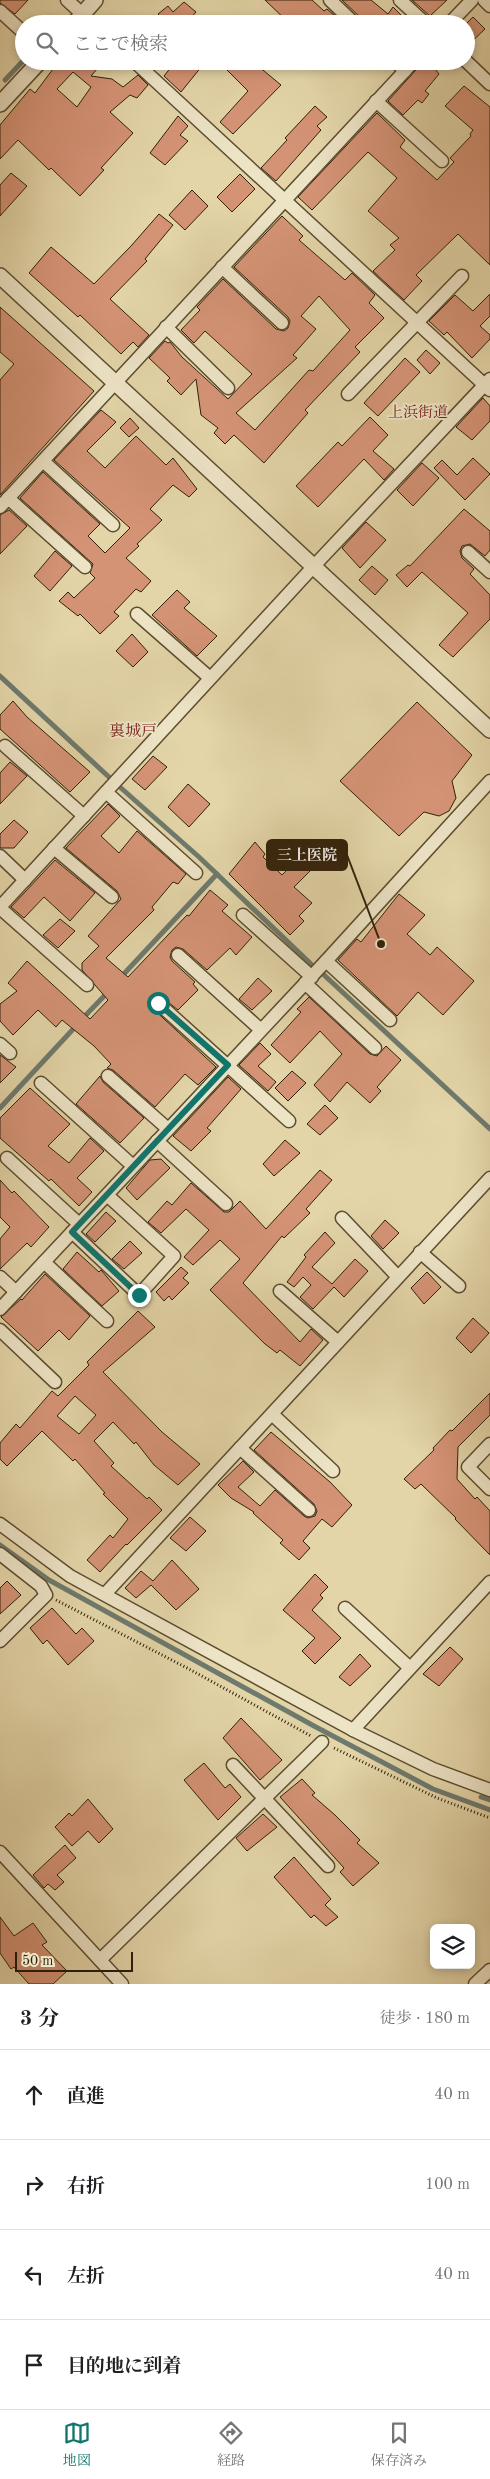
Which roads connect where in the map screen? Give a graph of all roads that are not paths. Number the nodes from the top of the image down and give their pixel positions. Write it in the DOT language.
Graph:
graph roads {
  1 [pos="67,0"];
  2 [pos="95,0"];
  3 [pos="330,0"];
  4 [pos="400,0"];
  5 [pos="472,0"];
  6 [pos="484,0"];
  7 [pos="490,6"];
  8 [pos="0,11"];
  9 [pos="78,15"];
  10 [pos="86,15"];
  11 [pos="346,15"];
  12 [pos="416,15"];
  13 [pos="458,15"];
  14 [pos="15,25"];
  15 [pos="32,70"];
  16 [pos="144,70"];
  17 [pos="475,70"];
  18 [pos="405,71"];
  19 [pos="490,84"];
  20 [pos="376,101"];
  21 [pos="0,104"];
  22 [pos="442,162"];
  23 [pos="285,199"];
  24 [pos="222,267"];
  25 [pos="0,276"];
  26 [pos="462,276"];
  27 [pos="282,323"];
  28 [pos="418,323"];
  29 [pos="166,327"];
  30 [pos="116,382"];
  31 [pos="488,384"];
  32 [pos="228,388"];
  33 [pos="348,394"];
  34 [pos="42,461"];
  35 [pos="4,503"];
  36 [pos="113,526"];
  37 [pos="468,552"];
  38 [pos="313,566"];
  39 [pos="85,567"];
  40 [pos="490,572"];
  41 [pos="138,614"];
  42 [pos="210,678"];
  43 [pos="490,730"];
  44 [pos="5,746"];
  45 [pos="490,781"];
  46 [pos="106,792"];
  47 [pos="84,816"];
  48 [pos="54,848"];
  49 [pos="0,856"];
  50 [pos="196,873"];
  51 [pos="25,880"];
  52 [pos="112,897"];
  53 [pos="0,908"];
  54 [pos="243,915"];
  55 [pos="178,955"];
  56 [pos="326,961"];
  57 [pos="308,980"];
  58 [pos="87,985"];
  59 [pos="158,1003"];
  60 [pos="390,1020"];
  61 [pos="261,1030"];
  62 [pos="0,1044"];
  63 [pos="375,1048"];
  64 [pos="10,1053"];
  65 [pos="228,1065"];
  66 [pos="108,1076"];
  67 [pos="41,1082"];
  68 [pos="289,1121"];
  69 [pos="168,1129"];
  70 [pos="157,1141"];
  71 [pos="7,1158"];
  72 [pos="133,1166"];
  73 [pos="490,1178"];
  74 [pos="107,1195"];
  75 [pos="226,1204"];
  76 [pos="342,1218"];
  77 [pos="76,1228"];
  78 [pos="420,1252"];
  79 [pos="44,1262"];
  80 [pos="0,1277"];
  81 [pos="398,1277"];
  82 [pos="459,1286"];
  83 [pos="280,1291"];
  84 [pos="16,1292"];
  85 [pos="0,1309"];
  86 [pos="107,1321"];
  87 [pos="0,1330"];
  88 [pos="338,1342"];
  89 [pos="55,1382"];
  90 [pos="272,1414"];
  91 [pos="490,1444"];
  92 [pos="240,1448"];
  93 [pos="333,1471"];
  94 [pos="490,1489"];
  95 [pos="309,1510"];
  96 [pos="0,1524"];
  97 [pos="0,1554"];
  98 [pos="490,1582"];
  99 [pos="105,1594"];
  100 [pos="345,1608"];
  101 [pos="0,1641"];
  102 [pos="410,1668"];
  103 [pos="353,1730"];
  104 [pos="322,1742"];
  105 [pos="233,1765"];
  106 [pos="490,1790"];
  107 [pos="264,1799"];
  108 [pos="0,1852"];
  109 [pos="328,1866"];
  110 [pos="100,1960"];
  111 [pos="490,1970"];
  112 [pos="122,1984"];
  113 [pos="475,1984"];
  1 -- 9 [label="street"];
  2 -- 10 [label="street"];
  3 -- 11 [label="street"];
  4 -- 12 [label="street"];
  5 -- 13 [label="street"];
  6 -- 7 [label="street"];
  8 -- 14 [label="street"];
  15 -- 21 [label="street"];
  16 -- 23 [label="street"];
  17 -- 19 [label="street"];
  18 -- 20 [label="street"];
  20 -- 22 [label="street"];
  20 -- 23 [label="street"];
  23 -- 24 [label="street"];
  23 -- 28 [label="street"];
  24 -- 27 [label="street"];
  24 -- 29 [label="street"];
  25 -- 30 [label="street"];
  26 -- 28 [label="street"];
  28 -- 31 [label="street"];
  28 -- 33 [label="street"];
  29 -- 30 [label="street"];
  29 -- 32 [label="street"];
  30 -- 34 [label="street"];
  30 -- 38 [label="street"];
  31 -- 38 [label="street"];
  34 -- 35 [label="street"];
  34 -- 36 [label="street"];
  35 -- 39 [label="street"];
  37 -- 40 [label="street"];
  38 -- 42 [label="street"];
  38 -- 43 [label="street"];
  41 -- 42 [label="street"];
  42 -- 46 [label="street"];
  44 -- 47 [label="street"];
  45 -- 56 [label="street"];
  46 -- 47 [label="street"];
  46 -- 50 [label="street"];
  47 -- 48 [label="street"];
  48 -- 51 [label="street"];
  48 -- 52 [label="street"];
  49 -- 51 [label="street"];
  51 -- 53 [label="street"];
  53 -- 58 [label="street"];
  54 -- 57 [label="street"];
  55 -- 61 [label="street"];
  56 -- 57 [label="street"];
  56 -- 60 [label="street"];
  57 -- 61 [label="street"];
  57 -- 63 [label="street"];
  59 -- 65 [label="street"];
  61 -- 65 [label="street"];
  62 -- 64 [label="street"];
  65 -- 68 [label="street"];
  65 -- 69 [label="street"];
  66 -- 69 [label="street"];
  67 -- 72 [label="street"];
  69 -- 70 [label="street"];
  70 -- 72 [label="street"];
  70 -- 75 [label="street"];
  71 -- 77 [label="street"];
  72 -- 74 [label="street"];
  73 -- 78 [label="street"];
  74 -- 77 [label="street"];
  74 -- 77 [label="street"];
  76 -- 81 [label="street"];
  77 -- 79 [label="street"];
  78 -- 81 [label="street"];
  78 -- 82 [label="street"];
  79 -- 84 [label="street"];
  79 -- 86 [label="street"];
  80 -- 84 [label="street"];
  81 -- 88 [label="street"];
  83 -- 88 [label="street"];
  84 -- 85 [label="street"];
  87 -- 89 [label="street"];
  88 -- 90 [label="street"];
  90 -- 92 [label="street"];
  90 -- 93 [label="street"];
  91 -- 94 [label="street"];
  92 -- 95 [label="street"];
  92 -- 99 [label="street"];
  96 -- 99 [label="street"];
  97 -- 101 [label="street"];
  98 -- 102 [label="street"];
  99 -- 103 [label="street"];
  100 -- 102 [label="street"];
  102 -- 103 [label="street"];
  103 -- 106 [label="street"];
  104 -- 107 [label="street"];
  105 -- 107 [label="street"];
  107 -- 109 [label="street"];
  107 -- 110 [label="street"];
  108 -- 110 [label="street"];
  110 -- 112 [label="street"];
  111 -- 113 [label="street"];
}
